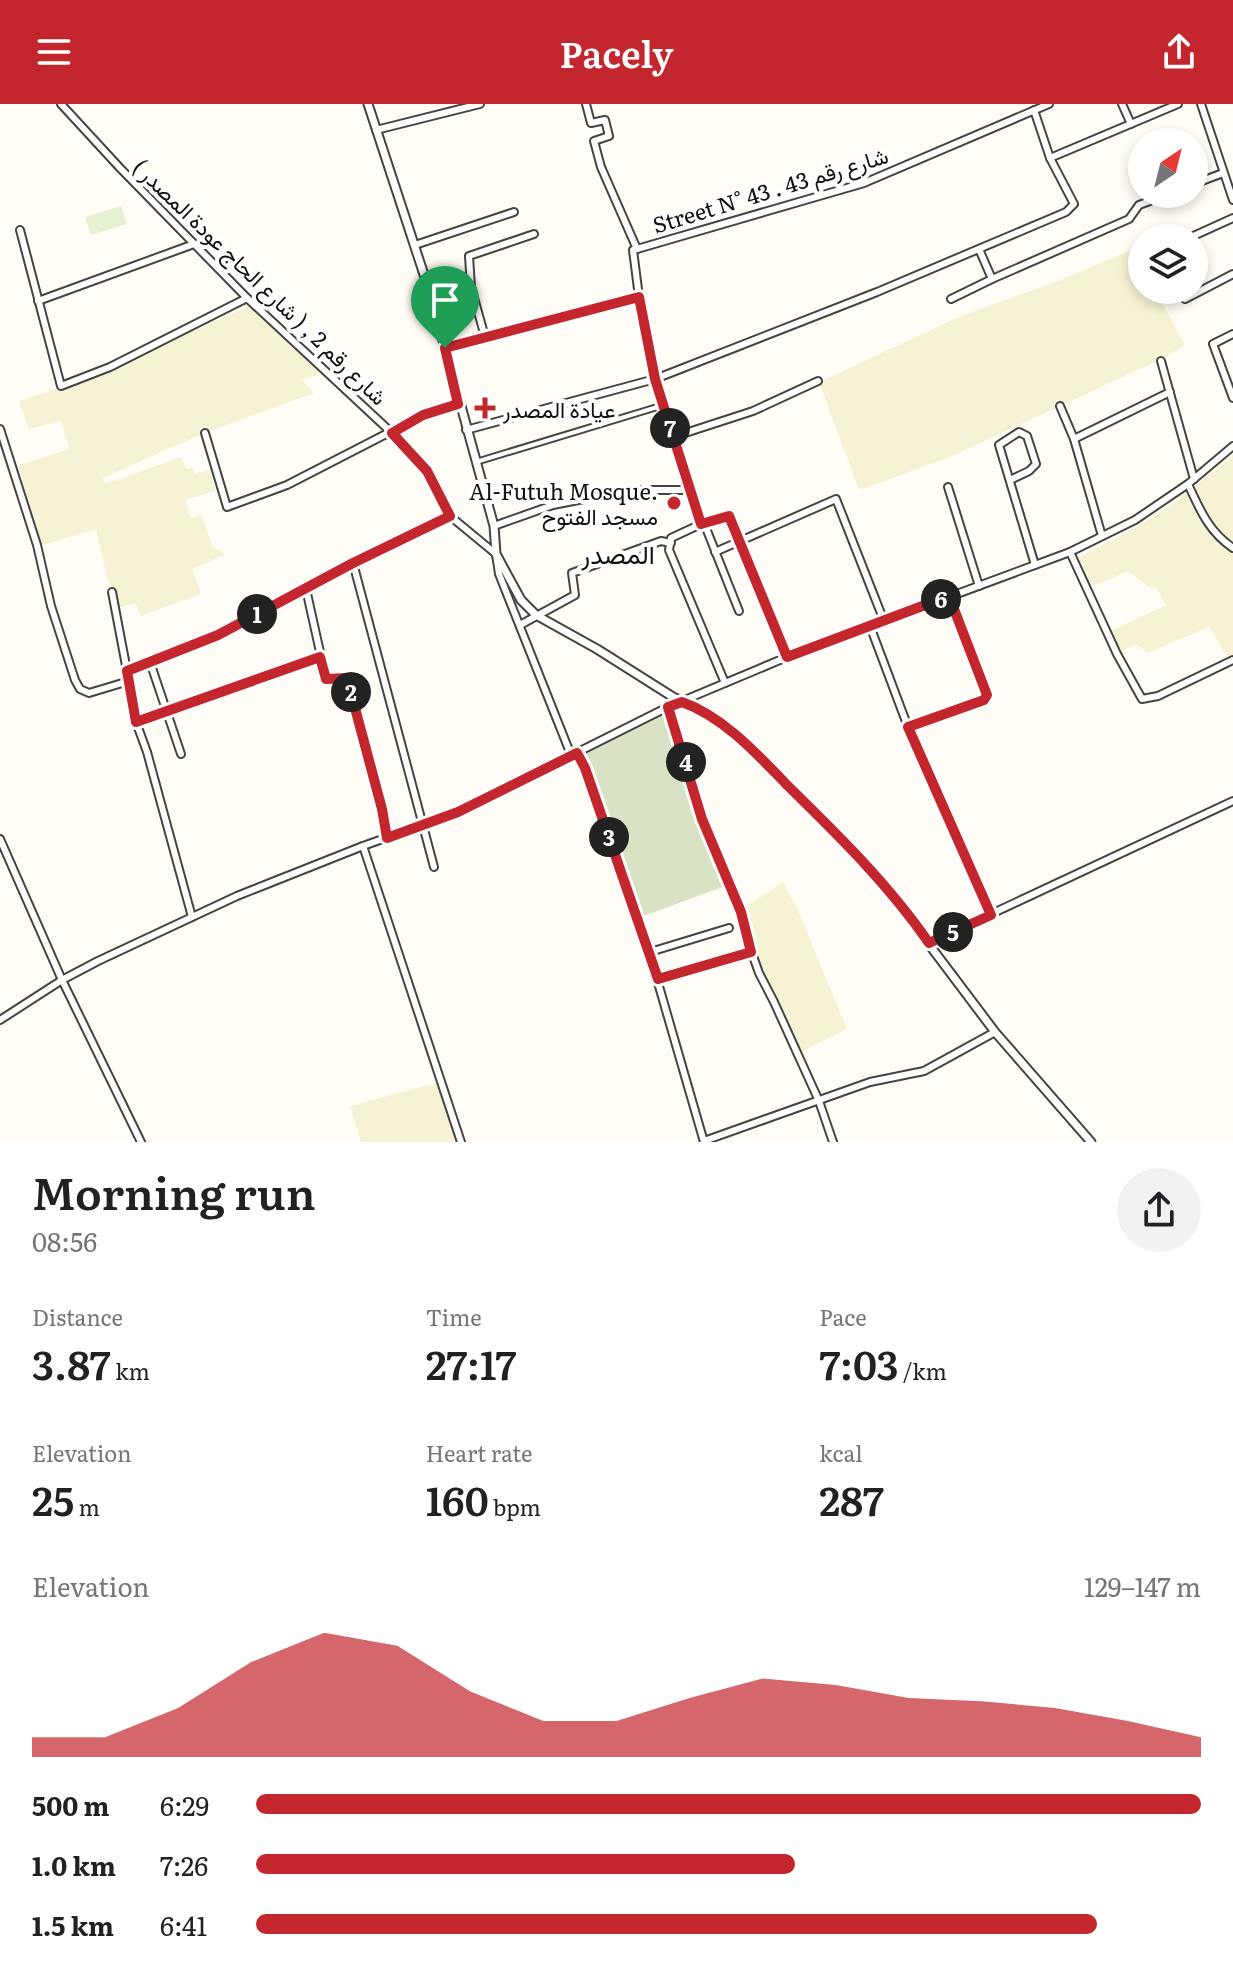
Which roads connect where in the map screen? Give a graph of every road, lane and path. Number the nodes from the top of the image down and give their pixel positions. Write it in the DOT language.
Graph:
graph roads {
  1 [pos="61,104"];
  2 [pos="368,104"];
  3 [pos="480,104"];
  4 [pos="586,104"];
  5 [pos="1049,104"];
  6 [pos="1122,104"];
  7 [pos="1178,104"];
  8 [pos="1201,104"];
  9 [pos="1034,110"];
  10 [pos="1131,124"];
  11 [pos="376,130"];
  12 [pos="1050,158"];
  13 [pos="1223,173"];
  14 [pos="1208,179"];
  15 [pos="1233,200"];
  16 [pos="1137,208"];
  17 [pos="514,212"];
  18 [pos="1233,218"];
  19 [pos="1208,229"];
  20 [pos="20,230"];
  21 [pos="534,234"];
  22 [pos="194,244"];
  23 [pos="415,245"];
  24 [pos="637,249"];
  25 [pos="979,249"];
  26 [pos="1233,274"];
  27 [pos="992,279"];
  28 [pos="1208,287"];
  29 [pos="639,297"];
  30 [pos="247,298"];
  31 [pos="951,299"];
  32 [pos="38,301"];
  33 [pos="1233,334"];
  34 [pos="485,337"];
  35 [pos="445,348"];
  36 [pos="1161,361"];
  37 [pos="655,379"];
  38 [pos="1230,380"];
  39 [pos="818,381"];
  40 [pos="1170,392"];
  41 [pos="1233,398"];
  42 [pos="458,404"];
  43 [pos="664,405"];
  44 [pos="1060,406"];
  45 [pos="0,429"];
  46 [pos="466,430"];
  47 [pos="205,433"];
  48 [pos="392,433"];
  49 [pos="673,437"];
  50 [pos="1074,439"];
  51 [pos="1233,446"];
  52 [pos="476,462"];
  53 [pos="1010,480"];
  54 [pos="1191,481"];
  55 [pos="948,487"];
  56 [pos="690,490"];
  57 [pos="450,516"];
  58 [pos="702,524"];
  59 [pos="494,526"];
  60 [pos="1102,536"];
  61 [pos="671,543"];
  62 [pos="739,543"];
  63 [pos="1233,548"];
  64 [pos="715,552"];
  65 [pos="1070,552"];
  66 [pos="496,554"];
  67 [pos="353,563"];
  68 [pos="1035,565"];
  69 [pos="979,586"];
  70 [pos="306,589"];
  71 [pos="112,592"];
  72 [pos="949,596"];
  73 [pos="739,611"];
  74 [pos="536,615"];
  75 [pos="884,621"];
  76 [pos="520,625"];
  77 [pos="870,626"];
  78 [pos="320,657"];
  79 [pos="787,657"];
  80 [pos="1233,660"];
  81 [pos="150,662"];
  82 [pos="127,671"];
  83 [pos="129,681"];
  84 [pos="725,683"];
  85 [pos="682,702"];
  86 [pos="668,707"];
  87 [pos="166,711"];
  88 [pos="136,722"];
  89 [pos="908,727"];
  90 [pos="181,754"];
  91 [pos="574,754"];
  92 [pos="1233,801"];
  93 [pos="423,825"];
  94 [pos="387,838"];
  95 [pos="0,839"];
  96 [pos="363,846"];
  97 [pos="434,867"];
  98 [pos="991,915"];
  99 [pos="192,917"];
  100 [pos="729,928"];
  101 [pos="929,943"];
  102 [pos="650,952"];
  103 [pos="751,952"];
  104 [pos="658,979"];
  105 [pos="62,980"];
  106 [pos="0,1020"];
  107 [pos="995,1032"];
  108 [pos="819,1101"];
  109 [pos="141,1142"];
  110 [pos="461,1142"];
  111 [pos="704,1142"];
  112 [pos="833,1142"];
  113 [pos="1091,1142"];
  1 -- 22 [label="street, شارع رقم 2 , ( شارع الحاج عودة المصدر )"];
  2 -- 11 [label="street"];
  3 -- 11 [label="street"];
  4 -- 24 [label="street"];
  5 -- 9 [label="street, Street N° 43 . شارع رقم 43"];
  6 -- 10 [label="street"];
  7 -- 10 [label="street"];
  8 -- 13 [label="street"];
  9 -- 12 [label="street"];
  9 -- 24 [label="street, Street N° 43 . شارع رقم 43"];
  10 -- 12 [label="street"];
  11 -- 23 [label="street"];
  12 -- 25 [label="street"];
  13 -- 14 [label="street"];
  13 -- 15 [label="street"];
  16 -- 27 [label="street"];
  17 -- 23 [label="street"];
  18 -- 19 [label="street"];
  20 -- 32 [label="street"];
  21 -- 34 [label="street"];
  22 -- 30 [label="street, شارع رقم 2 , ( شارع الحاج عودة المصدر )"];
  22 -- 32 [label="street"];
  23 -- 35 [label="street"];
  24 -- 29 [label="street, Street N° 43 . شارع رقم 43"];
  25 -- 27 [label="street"];
  25 -- 37 [label="street"];
  26 -- 28 [label="street"];
  27 -- 31 [label="street"];
  29 -- 34 [label="street"];
  29 -- 37 [label="street, Street N° 43 . شارع رقم 43"];
  30 -- 32 [label="street"];
  30 -- 48 [label="street, شارع رقم 2 , ( شارع الحاج عودة المصدر )"];
  33 -- 38 [label="street"];
  34 -- 35 [label="street"];
  35 -- 42 [label="street"];
  36 -- 40 [label="street"];
  37 -- 43 [label="street, Street N° 43 . شارع رقم 43"];
  37 -- 46 [label="street"];
  38 -- 41 [label="street"];
  39 -- 49 [label="street"];
  40 -- 50 [label="street"];
  40 -- 54 [label="street"];
  42 -- 46 [label="street"];
  42 -- 48 [label="street"];
  43 -- 49 [label="street, Street N° 43 . شارع رقم 43"];
  43 -- 52 [label="street"];
  44 -- 50 [label="street"];
  45 -- 83 [label="street"];
  46 -- 52 [label="street"];
  47 -- 48 [label="street"];
  48 -- 57 [label="street, شارع رقم 2 , ( شارع الحاج عودة المصدر )"];
  49 -- 56 [label="street, Street N° 43 . شارع رقم 43"];
  50 -- 60 [label="street"];
  51 -- 54 [label="street"];
  52 -- 59 [label="street"];
  53 -- 53 [label="street"];
  53 -- 68 [label="street"];
  54 -- 60 [label="street"];
  54 -- 63 [label="street"];
  55 -- 69 [label="street"];
  56 -- 58 [label="street, Street N° 43 . شارع رقم 43"];
  56 -- 59 [label="street"];
  57 -- 66 [label="street, شارع رقم 2 , ( شارع الحاج عودة المصدر )"];
  57 -- 67 [label="street"];
  58 -- 61 [label="street"];
  58 -- 62 [label="street"];
  58 -- 64 [label="street, Street N° 43 . شارع رقم 43"];
  59 -- 66 [label="street"];
  60 -- 65 [label="street"];
  61 -- 74 [label="street"];
  61 -- 84 [label="street"];
  62 -- 64 [label="street"];
  62 -- 75 [label="street"];
  62 -- 79 [label="street"];
  64 -- 73 [label="street, Street N° 43 . شارع رقم 43"];
  65 -- 68 [label="street"];
  65 -- 80 [label="street"];
  66 -- 74 [label="street"];
  66 -- 76 [label="street"];
  67 -- 70 [label="street"];
  67 -- 93 [label="street"];
  68 -- 69 [label="street"];
  69 -- 72 [label="street"];
  70 -- 78 [label="street"];
  70 -- 81 [label="street"];
  71 -- 82 [label="street"];
  72 -- 75 [label="street"];
  72 -- 89 [label="street"];
  74 -- 76 [label="street"];
  74 -- 85 [label="street"];
  75 -- 77 [label="street"];
  76 -- 91 [label="street"];
  77 -- 79 [label="street"];
  77 -- 89 [label="street"];
  78 -- 87 [label="street"];
  78 -- 94 [label="street"];
  79 -- 84 [label="street"];
  81 -- 82 [label="street"];
  81 -- 87 [label="street"];
  82 -- 83 [label="street"];
  83 -- 88 [label="street"];
  84 -- 85 [label="street"];
  85 -- 86 [label="street"];
  85 -- 101 [label="street"];
  86 -- 91 [label="street"];
  86 -- 103 [label="street"];
  87 -- 88 [label="street"];
  87 -- 90 [label="street"];
  88 -- 99 [label="street"];
  89 -- 98 [label="street"];
  91 -- 93 [label="street"];
  91 -- 102 [label="street"];
  92 -- 98 [label="street"];
  93 -- 94 [label="street"];
  93 -- 97 [label="street"];
  94 -- 96 [label="street"];
  95 -- 105 [label="street"];
  96 -- 99 [label="street"];
  96 -- 110 [label="street"];
  98 -- 101 [label="street"];
  99 -- 105 [label="street"];
  100 -- 102 [label="street"];
  101 -- 107 [label="street"];
  102 -- 104 [label="street"];
  103 -- 104 [label="street"];
  103 -- 108 [label="street"];
  104 -- 111 [label="street"];
  105 -- 106 [label="street"];
  105 -- 109 [label="street"];
  107 -- 108 [label="street"];
  107 -- 113 [label="street"];
  108 -- 111 [label="street"];
  108 -- 112 [label="street"];
}
